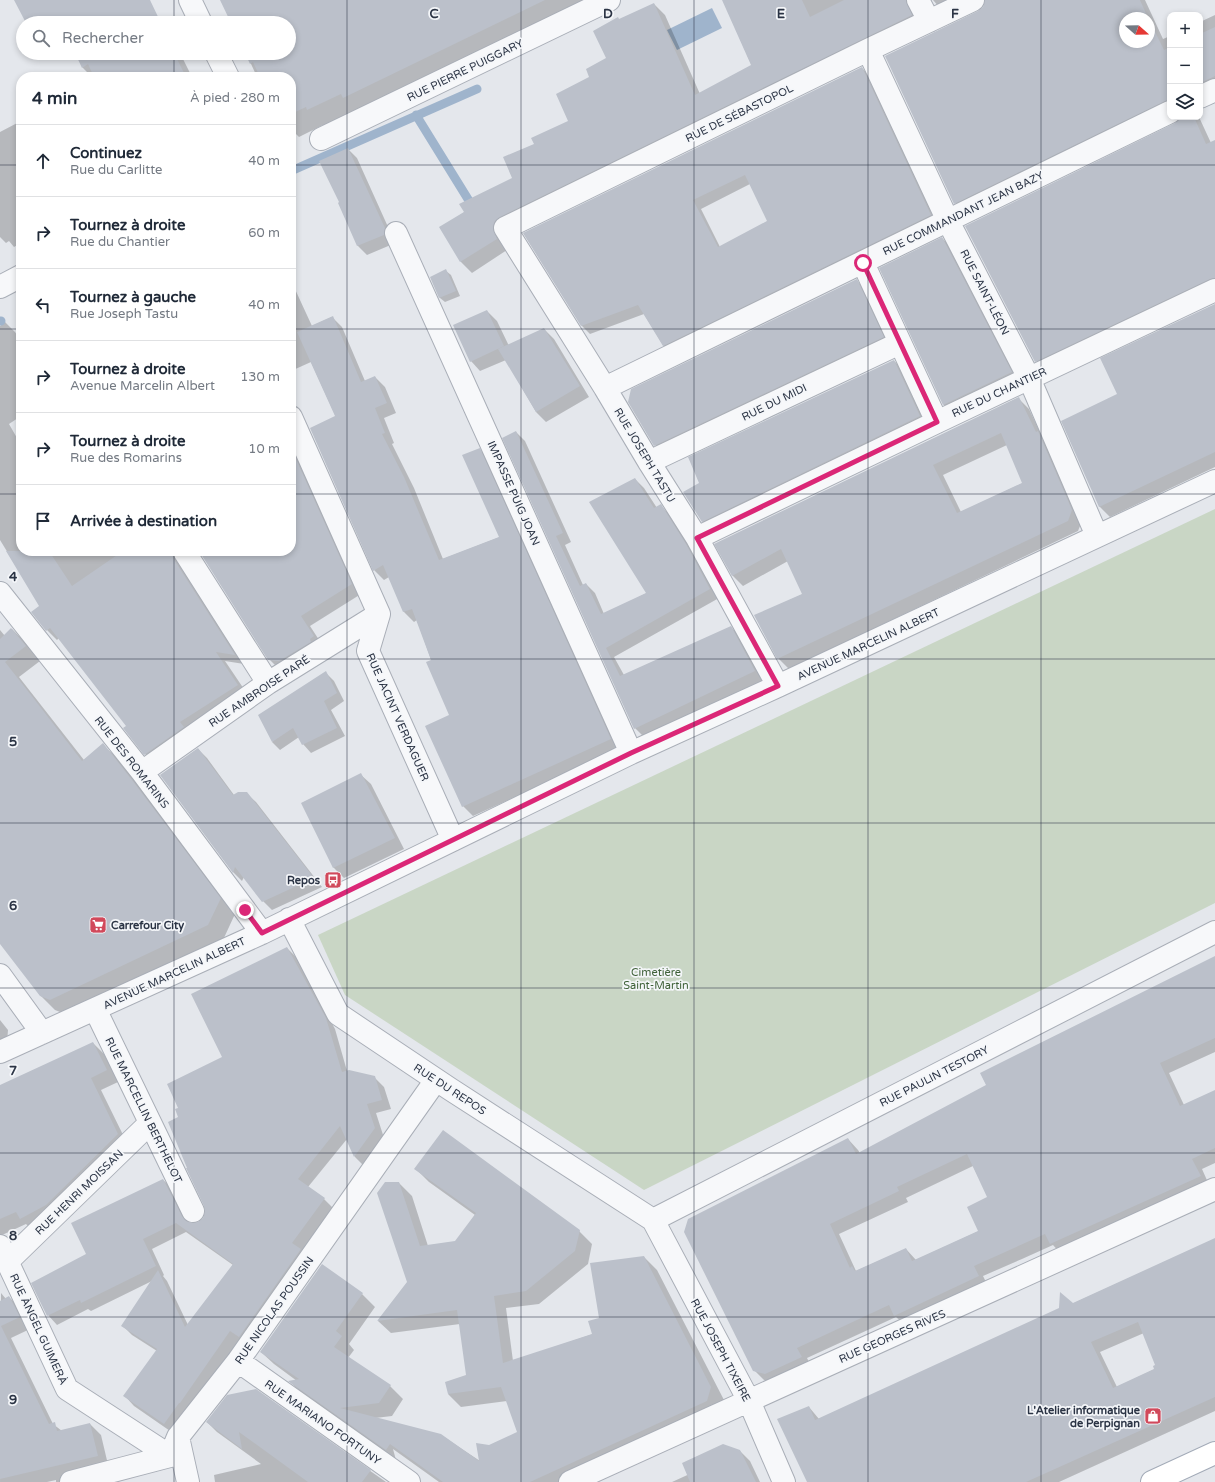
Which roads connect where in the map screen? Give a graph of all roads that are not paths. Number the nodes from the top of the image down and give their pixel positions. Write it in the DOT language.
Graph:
graph roads {
  1 [pos="190,0"];
  2 [pos="609,0"];
  3 [pos="918,0"];
  4 [pos="973,0"];
  5 [pos="198,16"];
  6 [pos="929,21"];
  7 [pos="868,50"];
  8 [pos="220,60"];
  9 [pos="226,72"];
  10 [pos="1215,90"];
  11 [pos="1203,96"];
  12 [pos="1167,113"];
  13 [pos="320,139"];
  14 [pos="948,221"];
  15 [pos="505,228"];
  16 [pos="396,233"];
  17 [pos="863,263"];
  18 [pos="1215,290"];
  19 [pos="900,342"];
  20 [pos="1029,378"];
  21 [pos="605,388"];
  22 [pos="937,422"];
  23 [pos="296,428"];
  24 [pos="649,462"];
  25 [pos="1215,481"];
  26 [pos="1096,536"];
  27 [pos="697,538"];
  28 [pos="187,556"];
  29 [pos="0,593"];
  30 [pos="379,614"];
  31 [pos="268,683"];
  32 [pos="778,686"];
  33 [pos="631,753"];
  34 [pos="142,772"];
  35 [pos="454,840"];
  36 [pos="289,919"];
  37 [pos="1215,932"];
  38 [pos="262,933"];
  39 [pos="0,976"];
  40 [pos="95,1009"];
  41 [pos="42,1033"];
  42 [pos="0,1052"];
  43 [pos="436,1080"];
  44 [pos="150,1123"];
  45 [pos="1215,1189"];
  46 [pos="193,1211"];
  47 [pos="653,1220"];
  48 [pos="4,1253"];
  49 [pos="238,1362"];
  50 [pos="749,1401"];
  51 [pos="174,1446"];
  52 [pos="1215,1453"];
  53 [pos="71,1482"];
  54 [pos="188,1482"];
  55 [pos="409,1482"];
  56 [pos="570,1482"];
  57 [pos="784,1482"];
  58 [pos="1152,1482"];
  1 -- 5 [label="street"];
  2 -- 13 [label="street, RUE PIERRE PUIGGARY"];
  3 -- 6 [label="street"];
  4 -- 6 [label="street, RUE DE SÉBASTOPOL"];
  6 -- 7 [label="street, RUE DE SÉBASTOPOL"];
  7 -- 14 [label="street, RUE SAINT-LÉON"];
  7 -- 15 [label="street, RUE DE SÉBASTOPOL"];
  8 -- 9 [label="street"];
  10 -- 11 [label="street"];
  12 -- 14 [label="street, RUE COMMANDANT JEAN BAZY"];
  14 -- 17 [label="street, RUE COMMANDANT JEAN BAZY"];
  14 -- 20 [label="street, RUE SAINT-LÉON"];
  15 -- 21 [label="street, RUE JOSEPH TASTU"];
  16 -- 33 [label="street, IMPASSE PUIG JOAN"];
  17 -- 19 [label="street"];
  17 -- 21 [label="street, RUE COMMANDANT JEAN BAZY"];
  18 -- 20 [label="street, RUE DU CHANTIER"];
  19 -- 22 [label="street"];
  19 -- 24 [label="street, RUE DU MIDI"];
  20 -- 22 [label="street, RUE DU CHANTIER"];
  20 -- 26 [label="street, RUE SAINT-LÉON"];
  21 -- 24 [label="street, RUE JOSEPH TASTU"];
  22 -- 27 [label="street, RUE DU CHANTIER"];
  23 -- 30 [label="street"];
  24 -- 27 [label="street, RUE JOSEPH TASTU"];
  25 -- 26 [label="street, AVENUE MARCELIN ALBERT"];
  26 -- 32 [label="street, AVENUE MARCELIN ALBERT"];
  27 -- 32 [label="street, RUE JOSEPH TASTU"];
  28 -- 31 [label="street"];
  29 -- 34 [label="street, RUE DES ROMARINS"];
  30 -- 31 [label="street, RUE AMBROISE PARÉ"];
  30 -- 35 [label="street, RUE JACINT VERDAGUER"];
  31 -- 34 [label="street, RUE AMBROISE PARÉ"];
  32 -- 33 [label="street, AVENUE MARCELIN ALBERT"];
  33 -- 35 [label="street, AVENUE MARCELIN ALBERT"];
  34 -- 38 [label="street, RUE DES ROMARINS"];
  35 -- 36 [label="street, AVENUE MARCELIN ALBERT"];
  36 -- 38 [label="street, AVENUE MARCELIN ALBERT"];
  36 -- 43 [label="street, RUE DU REPOS"];
  37 -- 47 [label="street, RUE PAULIN TESTORY"];
  38 -- 40 [label="street, AVENUE MARCELIN ALBERT"];
  39 -- 41 [label="street"];
  40 -- 41 [label="street, AVENUE MARCELIN ALBERT"];
  40 -- 44 [label="street, RUE MARCELLIN BERTHELOT"];
  41 -- 42 [label="street, AVENUE MARCELIN ALBERT"];
  43 -- 47 [label="street, RUE DU REPOS"];
  43 -- 49 [label="street, RUE NICOLAS POUSSIN"];
  44 -- 46 [label="street, RUE MARCELLIN BERTHELOT"];
  44 -- 48 [label="street, RUE HENRI MOISSAN"];
  45 -- 50 [label="street, RUE GEORGES RIVES"];
  47 -- 50 [label="street, RUE JOSEPH TIXEIRE"];
  48 -- 51 [label="street, RUE ÀNGEL GUIMERÀ"];
  49 -- 51 [label="street, RUE NICOLAS POUSSIN"];
  49 -- 55 [label="street, RUE MARIANO FORTUNY"];
  50 -- 56 [label="street, RUE GEORGES RIVES"];
  50 -- 57 [label="street, RUE JOSEPH TIXEIRE"];
  51 -- 53 [label="street"];
  51 -- 54 [label="street"];
  52 -- 58 [label="main road"];
}
